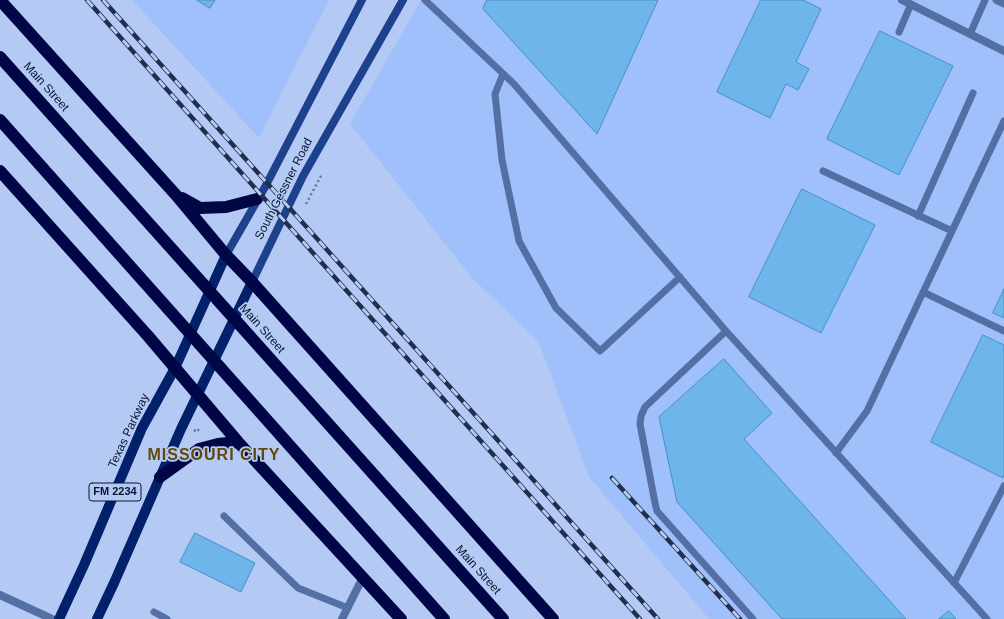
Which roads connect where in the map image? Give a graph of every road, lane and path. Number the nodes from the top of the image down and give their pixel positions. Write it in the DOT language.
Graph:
graph roads {
  1 [pos="0,0"];
  2 [pos="362,0"];
  3 [pos="403,0"];
  4 [pos="425,0"];
  5 [pos="902,0"];
  6 [pos="985,0"];
  7 [pos="996,0"];
  8 [pos="911,4"];
  9 [pos="1004,4"];
  10 [pos="899,32"];
  11 [pos="970,34"];
  12 [pos="1004,51"];
  13 [pos="0,57"];
  14 [pos="503,74"];
  15 [pos="973,93"];
  16 [pos="0,120"];
  17 [pos="1004,121"];
  18 [pos="0,171"];
  19 [pos="823,171"];
  20 [pos="322,174"];
  21 [pos="176,195"];
  22 [pos="258,199"];
  23 [pos="306,204"];
  24 [pos="918,216"];
  25 [pos="952,231"];
  26 [pos="226,255"];
  27 [pos="680,277"];
  28 [pos="252,282"];
  29 [pos="923,292"];
  30 [pos="726,331"];
  31 [pos="1004,332"];
  32 [pos="175,368"];
  33 [pos="197,395"];
  34 [pos="238,442"];
  35 [pos="836,452"];
  36 [pos="160,476"];
  37 [pos="1004,486"];
  38 [pos="224,516"];
  39 [pos="363,577"];
  40 [pos="954,583"];
  41 [pos="0,595"];
  42 [pos="348,608"];
  43 [pos="154,612"];
  44 [pos="52,619"];
  45 [pos="59,619"];
  46 [pos="96,619"];
  47 [pos="167,619"];
  48 [pos="342,619"];
  49 [pos="401,619"];
  50 [pos="444,619"];
  51 [pos="503,619"];
  52 [pos="553,619"];
  53 [pos="753,619"];
  54 [pos="987,619"];
  1 -- 21 [label="highway"];
  2 -- 22 [label="main road, South Gessner Road"];
  3 -- 28 [label="main road, South Gessner Road"];
  4 -- 14 [label="lane"];
  5 -- 8 [label="street"];
  6 -- 11 [label="lane"];
  7 -- 9 [label="lane"];
  8 -- 10 [label="lane"];
  8 -- 11 [label="street"];
  11 -- 12 [label="street"];
  13 -- 51 [label="highway, Main Street, bridge"];
  14 -- 27 [label="lane"];
  14 -- 27 [label="lane"];
  15 -- 24 [label="lane"];
  16 -- 50 [label="highway, bridge"];
  17 -- 25 [label="lane"];
  18 -- 32 [label="highway"];
  19 -- 24 [label="lane"];
  20 -- 23 [label="path"];
  21 -- 22 [label="highway"];
  21 -- 26 [label="highway"];
  22 -- 26 [label="main road, South Gessner Road"];
  24 -- 25 [label="lane"];
  25 -- 29 [label="lane"];
  26 -- 28 [label="highway"];
  26 -- 32 [label="main road, Texas Parkway / FM 2234"];
  27 -- 30 [label="lane"];
  28 -- 33 [label="main road, South Gessner Road / FM 2234"];
  28 -- 52 [label="highway"];
  29 -- 31 [label="lane"];
  29 -- 35 [label="lane"];
  30 -- 35 [label="lane"];
  30 -- 53 [label="lane"];
  32 -- 33 [label="highway"];
  32 -- 45 [label="main road, Texas Parkway / FM 2234"];
  33 -- 34 [label="highway"];
  33 -- 36 [label="main road, FM 2234"];
  34 -- 36 [label="highway"];
  34 -- 39 [label="highway"];
  35 -- 40 [label="lane"];
  36 -- 46 [label="main road, FM 2234"];
  37 -- 40 [label="lane"];
  38 -- 42 [label="lane"];
  39 -- 42 [label="street"];
  39 -- 49 [label="highway"];
  40 -- 54 [label="lane"];
  41 -- 44 [label="street"];
  42 -- 48 [label="street"];
  43 -- 47 [label="lane"];
}
